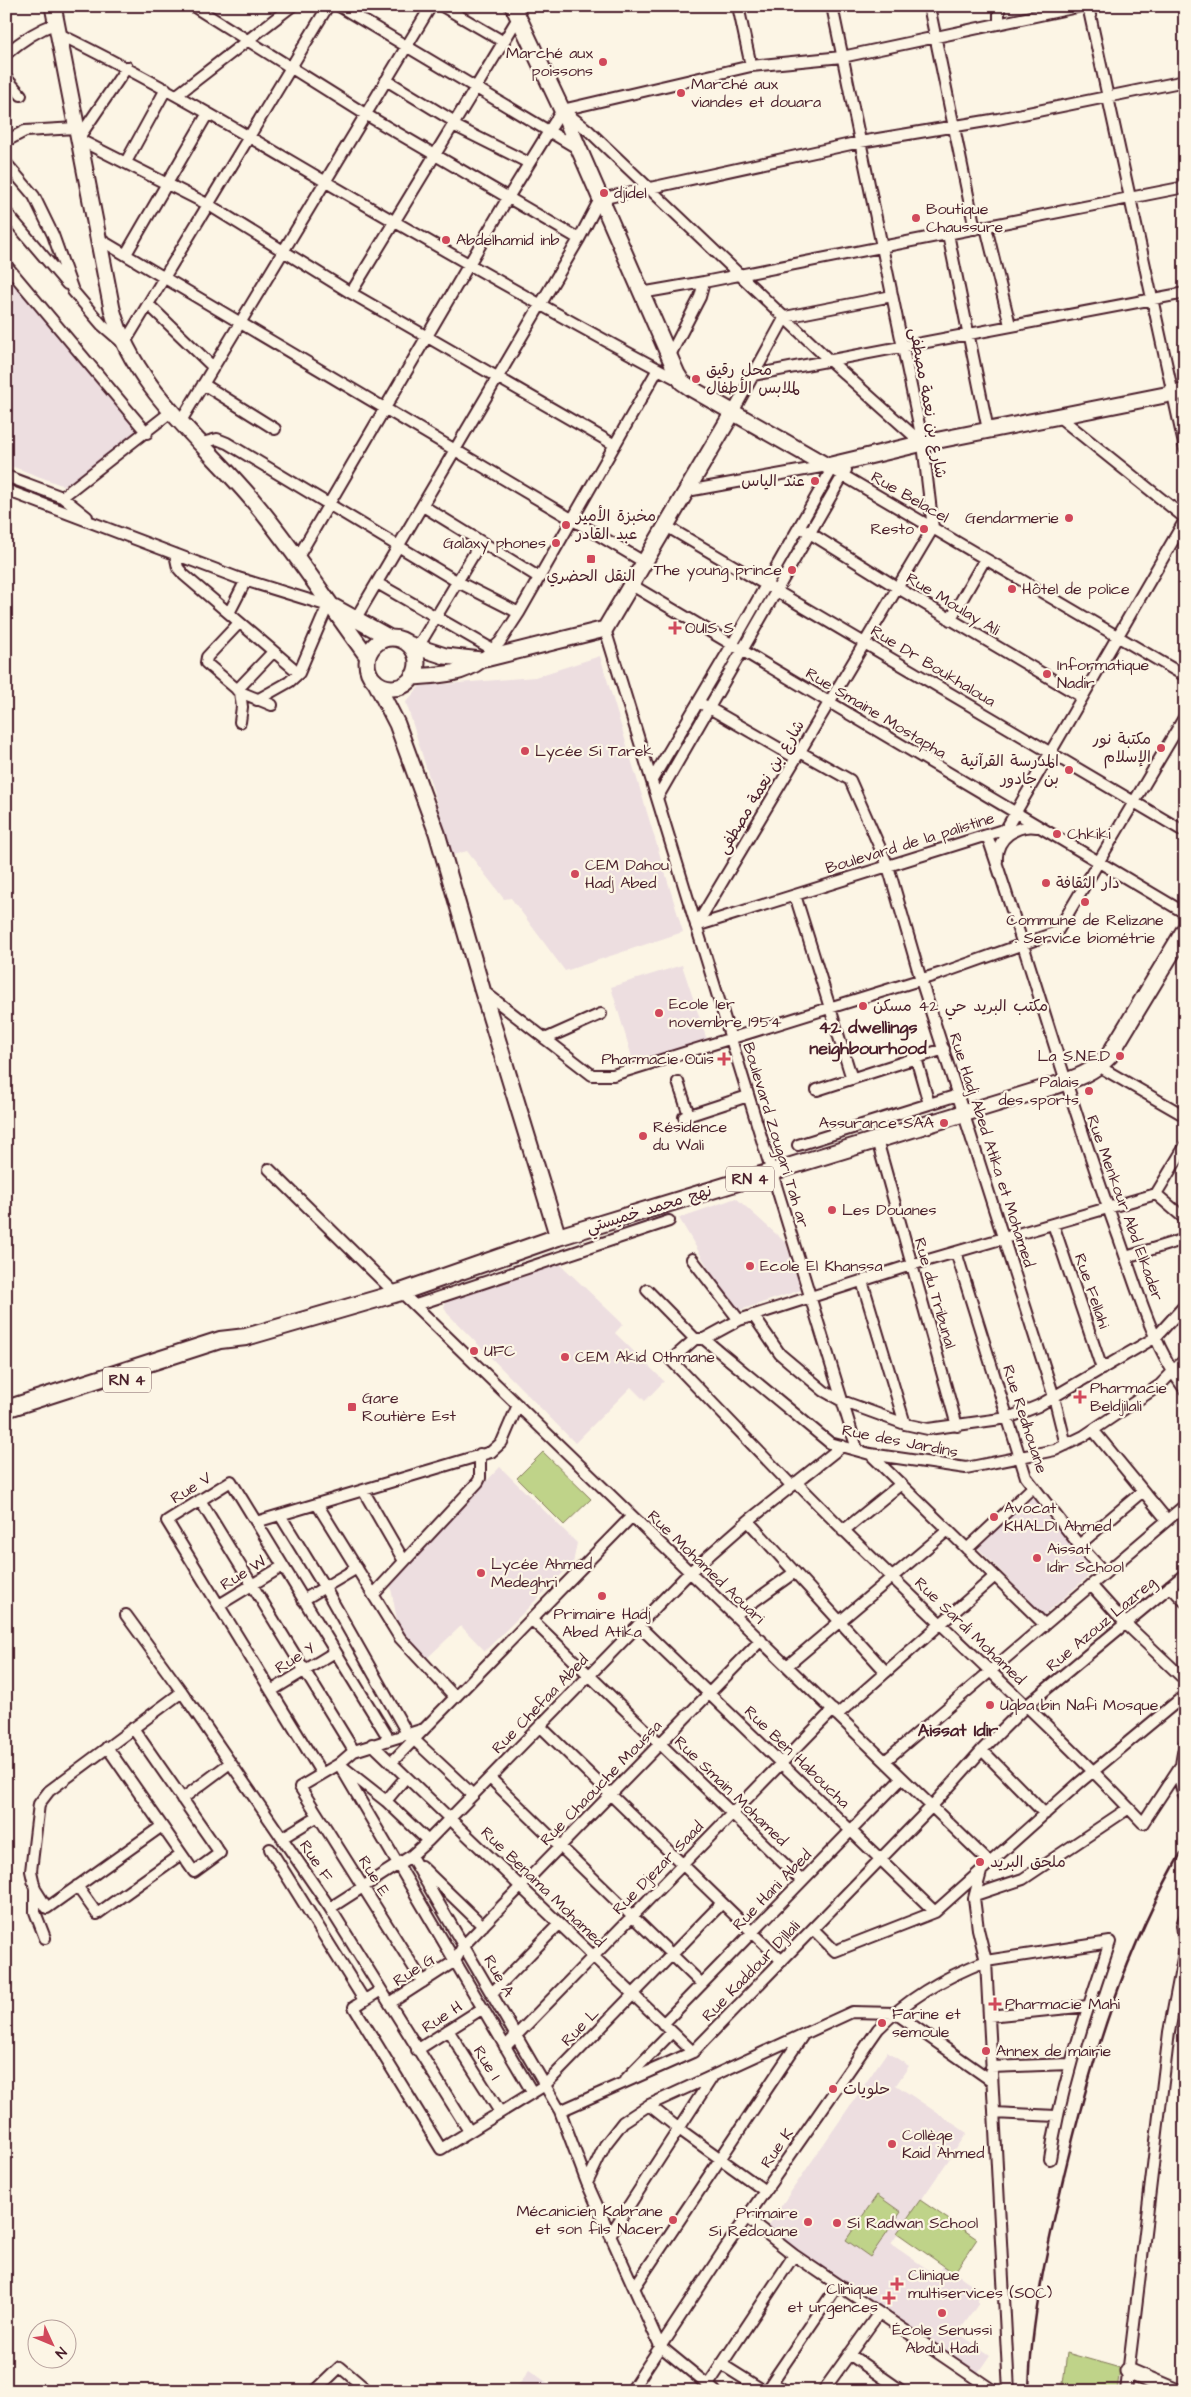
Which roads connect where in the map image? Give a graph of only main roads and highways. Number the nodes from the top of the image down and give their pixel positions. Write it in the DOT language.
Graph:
graph roads {
  1 [pos="1185,930"];
  2 [pos="246,1337"];
  3 [pos="6,1409"];
  4 [pos="6,1420"];
  1 -- 2 [label="main road, نهج محمد خميستي / RN 4"];
  2 -- 3 [label="main road, RN 4"];
  2 -- 4 [label="main road, RN 4"];
}
